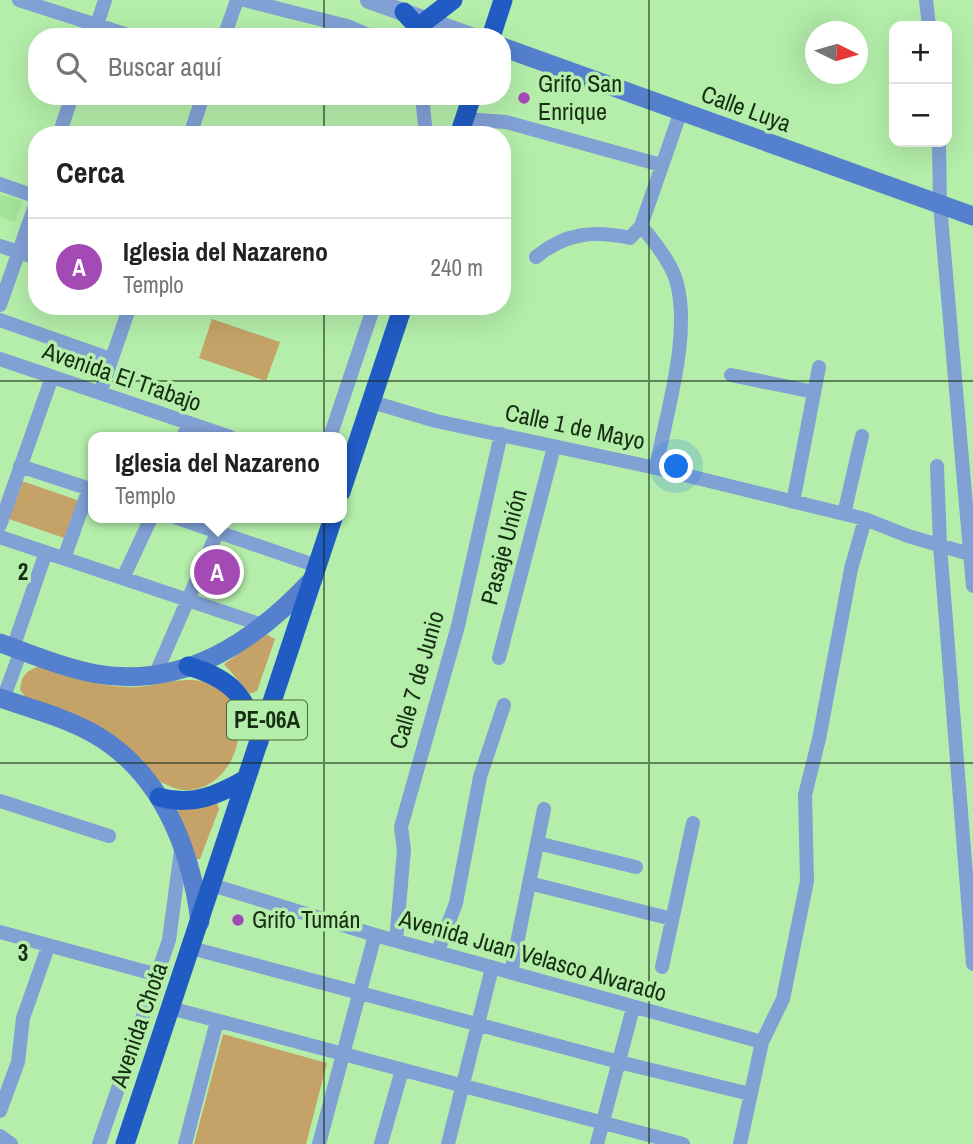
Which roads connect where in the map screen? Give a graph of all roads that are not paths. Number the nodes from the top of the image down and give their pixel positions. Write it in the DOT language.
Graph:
graph roads {
  1 [pos="19,0"];
  2 [pos="105,0"];
  3 [pos="237,0"];
  4 [pos="244,0"];
  5 [pos="369,0"];
  6 [pos="453,0"];
  7 [pos="503,0"];
  8 [pos="926,0"];
  9 [pos="404,12"];
  10 [pos="928,21"];
  11 [pos="90,28"];
  12 [pos="96,28"];
  13 [pos="227,28"];
  14 [pos="352,28"];
  15 [pos="420,28"];
  16 [pos="426,28"];
  17 [pos="494,28"];
  18 [pos="511,50"];
  19 [pos="69,105"];
  20 [pos="200,105"];
  21 [pos="423,105"];
  22 [pos="459,105"];
  23 [pos="469,105"];
  24 [pos="681,111"];
  25 [pos="62,126"];
  26 [pos="193,126"];
  27 [pos="425,126"];
  28 [pos="462,126"];
  29 [pos="462,126"];
  30 [pos="471,126"];
  31 [pos="939,147"];
  32 [pos="662,165"];
  33 [pos="0,184"];
  34 [pos="28,195"];
  35 [pos="940,205"];
  36 [pos="973,216"];
  37 [pos="28,225"];
  38 [pos="641,226"];
  39 [pos="0,246"];
  40 [pos="19,252"];
  41 [pos="28,255"];
  42 [pos="536,257"];
  43 [pos="0,305"];
  44 [pos="127,315"];
  45 [pos="371,315"];
  46 [pos="400,315"];
  47 [pos="0,320"];
  48 [pos="0,359"];
  49 [pos="111,359"];
  50 [pos="819,367"];
  51 [pos="731,375"];
  52 [pos="52,377"];
  53 [pos="814,391"];
  54 [pos="100,393"];
  55 [pos="372,402"];
  56 [pos="186,430"];
  57 [pos="332,432"];
  58 [pos="500,434"];
  59 [pos="862,436"];
  60 [pos="554,447"];
  61 [pos="20,466"];
  62 [pos="937,467"];
  63 [pos="656,468"];
  64 [pos="347,469"];
  65 [pos="88,488"];
  66 [pos="88,497"];
  67 [pos="793,502"];
  68 [pos="844,514"];
  69 [pos="865,519"];
  70 [pos="148,523"];
  71 [pos="190,523"];
  72 [pos="331,523"];
  73 [pos="0,525"];
  74 [pos="217,533"];
  75 [pos="0,537"];
  76 [pos="940,545"];
  77 [pos="46,552"];
  78 [pos="972,554"];
  79 [pos="64,558"];
  80 [pos="315,572"];
  81 [pos="123,578"];
  82 [pos="973,586"];
  83 [pos="188,600"];
  84 [pos="265,626"];
  85 [pos="11,647"];
  86 [pos="499,658"];
  87 [pos="188,666"];
  88 [pos="156,673"];
  89 [pos="1,699"];
  90 [pos="505,705"];
  91 [pos="259,743"];
  92 [pos="246,779"];
  93 [pos="159,797"];
  94 [pos="0,801"];
  95 [pos="544,809"];
  96 [pos="693,823"];
  97 [pos="108,836"];
  98 [pos="537,843"];
  99 [pos="182,845"];
  100 [pos="636,867"];
  101 [pos="529,883"];
  102 [pos="212,885"];
  103 [pos="672,919"];
  104 [pos="200,922"];
  105 [pos="0,932"];
  106 [pos="375,935"];
  107 [pos="396,941"];
  108 [pos="48,947"];
  109 [pos="191,948"];
  110 [pos="438,951"];
  111 [pos="973,964"];
  112 [pos="662,967"];
  113 [pos="492,968"];
  114 [pos="512,973"];
  115 [pos="158,975"];
  116 [pos="360,993"];
  117 [pos="170,1008"];
  118 [pos="633,1008"];
  119 [pos="217,1021"];
  120 [pos="478,1024"];
  121 [pos="762,1042"];
  122 [pos="342,1055"];
  123 [pos="619,1062"];
  124 [pos="402,1070"];
  125 [pos="462,1086"];
  126 [pos="750,1094"];
  127 [pos="0,1111"];
  128 [pos="603,1122"];
  129 [pos="0,1136"];
  130 [pos="11,1144"];
  131 [pos="99,1144"];
  132 [pos="125,1144"];
  133 [pos="185,1144"];
  134 [pos="319,1144"];
  135 [pos="381,1144"];
  136 [pos="447,1144"];
  137 [pos="597,1144"];
  138 [pos="683,1144"];
  139 [pos="740,1144"];
  1 -- 11 [label="street"];
  2 -- 12 [label="street"];
  3 -- 13 [label="street"];
  4 -- 14 [label="street"];
  5 -- 9 [label="street"];
  6 -- 16 [label="highway"];
  7 -- 17 [label="highway"];
  8 -- 10 [label="street"];
  9 -- 15 [label="highway"];
  18 -- 24 [label="main road, Calle Luya"];
  19 -- 25 [label="street"];
  20 -- 26 [label="street"];
  21 -- 27 [label="street"];
  22 -- 28 [label="highway"];
  23 -- 29 [label="highway"];
  24 -- 32 [label="street"];
  24 -- 35 [label="main road, Calle Luya"];
  30 -- 32 [label="street"];
  31 -- 35 [label="street"];
  32 -- 38 [label="street"];
  33 -- 34 [label="street"];
  35 -- 36 [label="main road, Calle Luya"];
  35 -- 78 [label="street"];
  37 -- 40 [label="street"];
  38 -- 42 [label="street"];
  38 -- 63 [label="street"];
  39 -- 40 [label="street"];
  40 -- 41 [label="street"];
  40 -- 43 [label="street"];
  44 -- 49 [label="street"];
  45 -- 57 [label="street"];
  46 -- 55 [label="highway"];
  47 -- 49 [label="street, Avenida El Trabajo"];
  48 -- 52 [label="street, Avenida El Trabajo"];
  49 -- 54 [label="street"];
  50 -- 53 [label="street"];
  51 -- 53 [label="street"];
  52 -- 54 [label="street, Avenida El Trabajo"];
  52 -- 61 [label="street"];
  53 -- 67 [label="street"];
  54 -- 56 [label="street, Avenida El Trabajo"];
  55 -- 58 [label="street, Calle 1 de Mayo"];
  55 -- 64 [label="highway"];
  58 -- 60 [label="street, Calle 1 de Mayo"];
  58 -- 107 [label="street, Calle 7 de Junio"];
  59 -- 68 [label="street"];
  60 -- 63 [label="street, Calle 1 de Mayo"];
  60 -- 86 [label="street, Pasaje Unión"];
  61 -- 65 [label="street"];
  61 -- 73 [label="street"];
  62 -- 76 [label="street"];
  63 -- 67 [label="street, Calle 1 de Mayo"];
  66 -- 79 [label="street"];
  67 -- 68 [label="street, Calle 1 de Mayo"];
  68 -- 69 [label="street, Calle 1 de Mayo"];
  69 -- 76 [label="street, Calle 1 de Mayo"];
  69 -- 121 [label="street"];
  70 -- 81 [label="street"];
  71 -- 74 [label="street"];
  72 -- 80 [label="highway, PE-06A"];
  74 -- 80 [label="street"];
  74 -- 83 [label="street"];
  75 -- 77 [label="street"];
  76 -- 78 [label="street, Calle 1 de Mayo"];
  76 -- 111 [label="street"];
  77 -- 79 [label="street"];
  77 -- 85 [label="street"];
  78 -- 82 [label="street"];
  79 -- 81 [label="street"];
  80 -- 84 [label="main road"];
  80 -- 91 [label="highway, PE-06A"];
  81 -- 83 [label="street"];
  83 -- 84 [label="street"];
  83 -- 88 [label="street"];
  84 -- 87 [label="main road"];
  85 -- 88 [label="main road"];
  85 -- 89 [label="street"];
  87 -- 88 [label="main road"];
  87 -- 91 [label="highway"];
  89 -- 93 [label="main road"];
  90 -- 110 [label="street"];
  91 -- 92 [label="highway, PE-06A"];
  92 -- 93 [label="highway"];
  92 -- 102 [label="highway, PE-06A"];
  93 -- 99 [label="main road"];
  94 -- 97 [label="street"];
  95 -- 98 [label="street"];
  96 -- 103 [label="street"];
  98 -- 100 [label="street"];
  98 -- 101 [label="street"];
  99 -- 104 [label="main road"];
  99 -- 115 [label="street"];
  101 -- 103 [label="street"];
  101 -- 114 [label="street"];
  102 -- 104 [label="highway, PE-06A"];
  102 -- 106 [label="street, Avenida Juan Velasco Alvarado"];
  103 -- 112 [label="street"];
  104 -- 109 [label="highway, Avenida Chota / PE-06A"];
  105 -- 108 [label="street"];
  106 -- 107 [label="street, Avenida Juan Velasco Alvarado"];
  106 -- 116 [label="street"];
  107 -- 110 [label="street, Avenida Juan Velasco Alvarado"];
  108 -- 115 [label="street"];
  108 -- 127 [label="street"];
  109 -- 116 [label="street"];
  109 -- 117 [label="highway, Avenida Chota / PE-06A"];
  110 -- 113 [label="street, Avenida Juan Velasco Alvarado"];
  113 -- 114 [label="street, Avenida Juan Velasco Alvarado"];
  113 -- 120 [label="street"];
  114 -- 118 [label="street, Avenida Juan Velasco Alvarado"];
  115 -- 131 [label="street"];
  116 -- 120 [label="street"];
  116 -- 122 [label="street"];
  117 -- 119 [label="street"];
  117 -- 132 [label="highway, Avenida Chota / PE-06A"];
  118 -- 121 [label="street, Avenida Juan Velasco Alvarado"];
  118 -- 123 [label="street"];
  119 -- 122 [label="street"];
  119 -- 133 [label="street"];
  120 -- 123 [label="street"];
  120 -- 125 [label="street"];
  121 -- 126 [label="street"];
  122 -- 124 [label="street"];
  122 -- 134 [label="street"];
  123 -- 126 [label="street"];
  123 -- 128 [label="street"];
  124 -- 125 [label="street"];
  124 -- 135 [label="street"];
  125 -- 128 [label="street"];
  125 -- 136 [label="street"];
  126 -- 139 [label="street"];
  128 -- 137 [label="street"];
  128 -- 138 [label="street"];
  129 -- 130 [label="street"];
}
